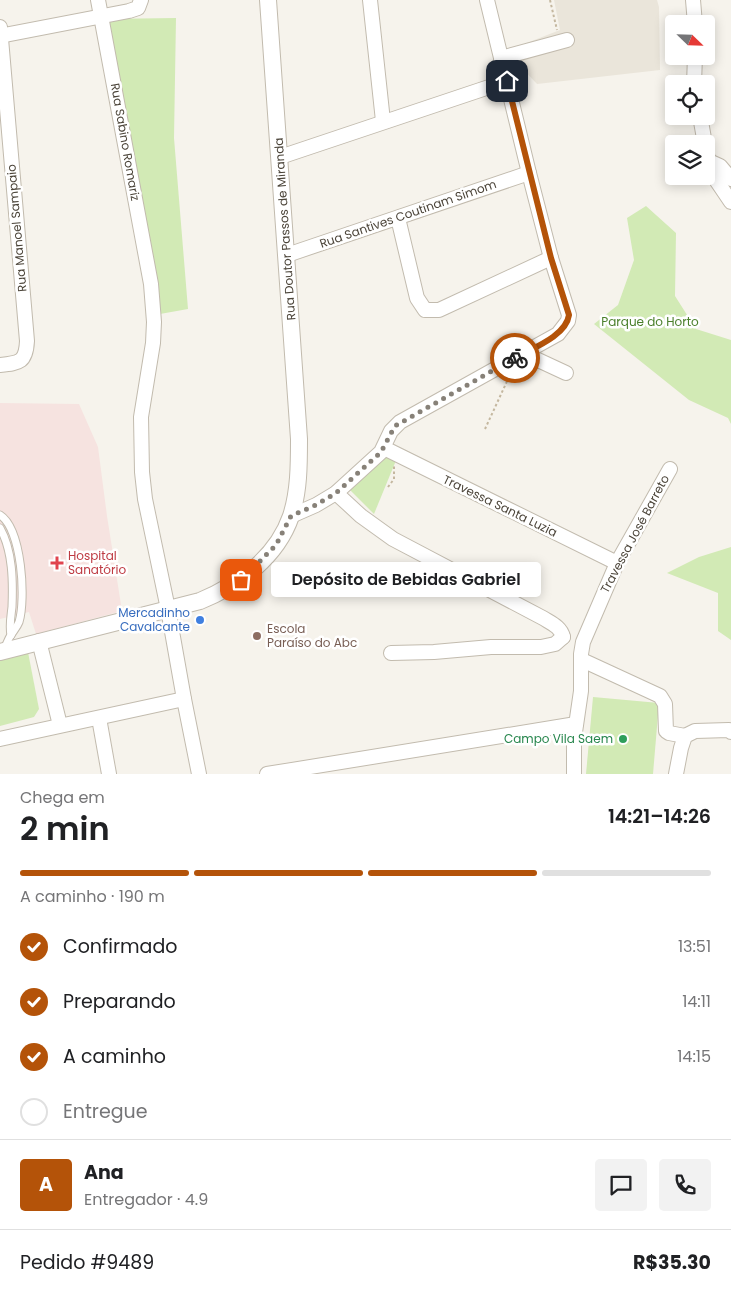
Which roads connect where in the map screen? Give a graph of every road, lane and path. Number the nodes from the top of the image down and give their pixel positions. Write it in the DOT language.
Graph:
graph roads {
  1 [pos="98,0"];
  2 [pos="141,0"];
  3 [pos="268,0"];
  4 [pos="370,0"];
  5 [pos="487,0"];
  6 [pos="550,0"];
  7 [pos="693,0"];
  8 [pos="102,15"];
  9 [pos="695,15"];
  10 [pos="0,33"];
  11 [pos="563,41"];
  12 [pos="501,58"];
  13 [pos="507,81"];
  14 [pos="384,122"];
  15 [pos="280,157"];
  16 [pos="715,161"];
  17 [pos="528,173"];
  18 [pos="715,179"];
  19 [pos="731,179"];
  20 [pos="731,202"];
  21 [pos="398,218"];
  22 [pos="287,255"];
  23 [pos="551,258"];
  24 [pos="521,355"];
  25 [pos="7,364"];
  26 [pos="566,373"];
  27 [pos="485,429"];
  28 [pos="387,450"];
  29 [pos="670,469"];
  30 [pos="388,487"];
  31 [pos="336,493"];
  32 [pos="0,515"];
  33 [pos="291,516"];
  34 [pos="0,528"];
  35 [pos="617,562"];
  36 [pos="168,609"];
  37 [pos="11,635"];
  38 [pos="563,637"];
  39 [pos="39,641"];
  40 [pos="583,642"];
  41 [pos="2,652"];
  42 [pos="391,653"];
  43 [pos="582,660"];
  44 [pos="184,699"];
  45 [pos="99,718"];
  46 [pos="576,724"];
  47 [pos="60,726"];
  48 [pos="728,731"];
  49 [pos="685,736"];
  50 [pos="0,739"];
  51 [pos="109,774"];
  52 [pos="199,774"];
  53 [pos="267,774"];
  54 [pos="574,774"];
  55 [pos="676,774"];
  1 -- 8 [label="street, Rua Sabino Romariz"];
  2 -- 8 [label="street"];
  3 -- 15 [label="street, Rua Doutor Passos de Miranda"];
  4 -- 14 [label="street"];
  5 -- 12 [label="street"];
  6 -- 11 [label="path"];
  7 -- 9 [label="street"];
  8 -- 10 [label="street"];
  8 -- 36 [label="street, Rua Sabino Romariz"];
  10 -- 25 [label="street, Rua Manoel Sampaio"];
  11 -- 12 [label="street"];
  12 -- 13 [label="street"];
  13 -- 14 [label="street"];
  13 -- 17 [label="street"];
  14 -- 15 [label="street"];
  15 -- 22 [label="street, Rua Doutor Passos de Miranda"];
  16 -- 19 [label="street"];
  17 -- 21 [label="street, Rua Santives Coutinam Simom"];
  17 -- 23 [label="street"];
  18 -- 20 [label="street"];
  21 -- 22 [label="street, Rua Santives Coutinam Simom"];
  21 -- 23 [label="street"];
  22 -- 33 [label="street, Rua Doutor Passos de Miranda"];
  23 -- 24 [label="street"];
  24 -- 26 [label="street"];
  24 -- 27 [label="path"];
  24 -- 28 [label="street"];
  28 -- 30 [label="path"];
  28 -- 31 [label="street"];
  28 -- 35 [label="street, Travessa Santa Luzia"];
  29 -- 35 [label="street, Travessa José Barreto"];
  31 -- 33 [label="street"];
  31 -- 38 [label="street"];
  32 -- 37 [label="lane"];
  33 -- 36 [label="street, Rua Doutor Passos de Miranda"];
  34 -- 37 [label="lane"];
  35 -- 40 [label="street, Travessa José Barreto"];
  36 -- 39 [label="street, Rua Doutor Passos de Miranda"];
  36 -- 44 [label="street, Rua Sabino Romariz"];
  37 -- 41 [label="lane"];
  38 -- 40 [label="street"];
  38 -- 42 [label="street"];
  39 -- 41 [label="street, Rua Doutor Passos de Miranda"];
  39 -- 47 [label="street"];
  40 -- 43 [label="street, Travessa José Barreto"];
  43 -- 46 [label="street, Travessa José Barreto"];
  43 -- 49 [label="street"];
  44 -- 45 [label="street"];
  44 -- 52 [label="street, Rua Sabino Romariz"];
  45 -- 47 [label="street"];
  45 -- 51 [label="street"];
  46 -- 53 [label="street"];
  46 -- 54 [label="street, Travessa José Barreto"];
  47 -- 50 [label="street"];
  48 -- 49 [label="street"];
  49 -- 55 [label="street"];
}
